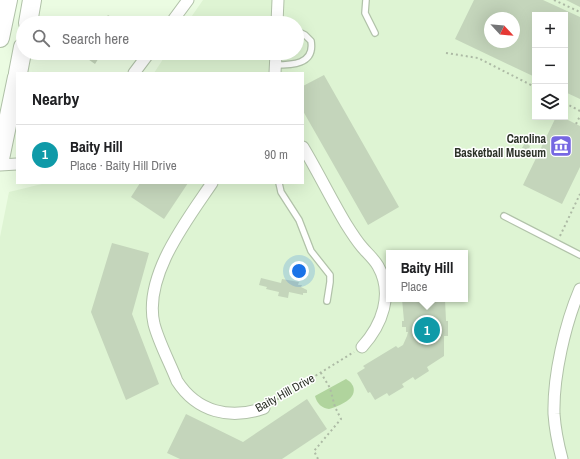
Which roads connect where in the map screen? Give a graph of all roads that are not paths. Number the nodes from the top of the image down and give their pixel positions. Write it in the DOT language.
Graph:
graph roads {
  1 [pos="8,0"];
  2 [pos="32,0"];
  3 [pos="188,0"];
  4 [pos="278,0"];
  5 [pos="366,0"];
  6 [pos="29,16"];
  7 [pos="176,16"];
  8 [pos="277,16"];
  9 [pos="375,33"];
  10 [pos="304,34"];
  11 [pos="0,38"];
  12 [pos="20,60"];
  13 [pos="143,60"];
  14 [pos="304,60"];
  15 [pos="304,60"];
  16 [pos="275,69"];
  17 [pos="18,72"];
  18 [pos="135,72"];
  19 [pos="16,82"];
  20 [pos="304,149"];
  21 [pos="0,159"];
  22 [pos="16,164"];
  23 [pos="0,165"];
  24 [pos="211,184"];
  25 [pos="279,184"];
  26 [pos="504,216"];
  27 [pos="580,255"];
  28 [pos="580,289"];
  29 [pos="326,301"];
  30 [pos="362,346"];
  31 [pos="264,408"];
  32 [pos="562,459"];
  1 -- 11 [label="highway"];
  2 -- 6 [label="highway"];
  3 -- 7 [label="street"];
  4 -- 8 [label="street"];
  5 -- 9 [label="lane"];
  10 -- 15 [label="lane"];
  12 -- 17 [label="highway"];
  13 -- 18 [label="street"];
  14 -- 16 [label="lane"];
  19 -- 21 [label="highway"];
  20 -- 30 [label="street"];
  22 -- 23 [label="street"];
  24 -- 31 [label="street, Baity Hill Drive"];
  25 -- 29 [label="lane"];
  26 -- 27 [label="lane"];
  28 -- 32 [label="street"];
}
